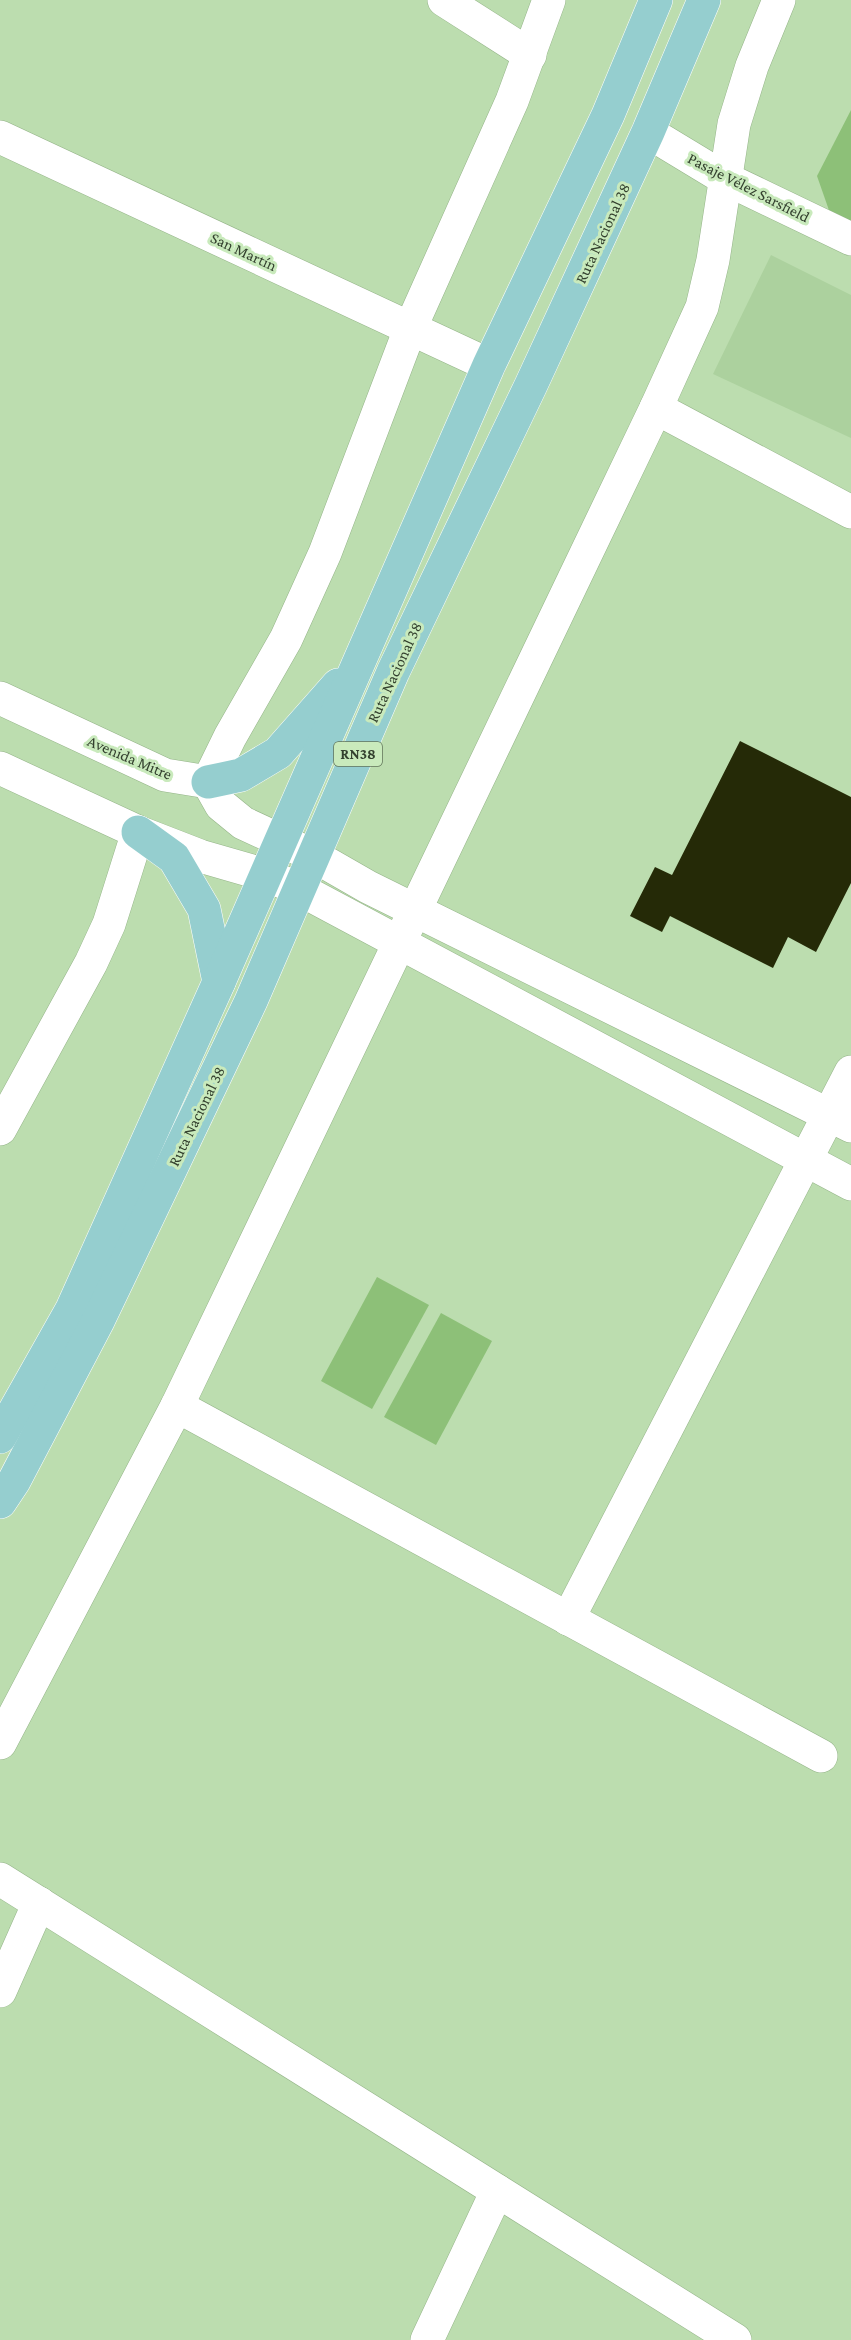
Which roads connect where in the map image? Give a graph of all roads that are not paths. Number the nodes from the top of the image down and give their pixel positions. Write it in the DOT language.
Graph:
graph roads {
  1 [pos="444,0"];
  2 [pos="549,0"];
  3 [pos="656,0"];
  4 [pos="704,0"];
  5 [pos="779,0"];
  6 [pos="530,55"];
  7 [pos="648,132"];
  8 [pos="0,137"];
  9 [pos="724,178"];
  10 [pos="851,239"];
  11 [pos="410,329"];
  12 [pos="489,364"];
  13 [pos="656,408"];
  14 [pos="851,512"];
  15 [pos="360,662"];
  16 [pos="0,698"];
  17 [pos="0,768"];
  18 [pos="208,782"];
  19 [pos="138,832"];
  20 [pos="281,841"];
  21 [pos="314,856"];
  22 [pos="266,875"];
  23 [pos="299,889"];
  24 [pos="415,910"];
  25 [pos="399,944"];
  26 [pos="219,982"];
  27 [pos="851,1072"];
  28 [pos="840,1120"];
  29 [pos="0,1129"];
  30 [pos="805,1161"];
  31 [pos="851,1184"];
  32 [pos="177,1406"];
  33 [pos="0,1437"];
  34 [pos="0,1502"];
  35 [pos="568,1619"];
  36 [pos="0,1743"];
  37 [pos="821,1756"];
  38 [pos="0,1879"];
  39 [pos="39,1903"];
  40 [pos="0,1991"];
  41 [pos="497,2191"];
  42 [pos="427,2340"];
  43 [pos="735,2340"];
  1 -- 6 [label="street"];
  2 -- 6 [label="street"];
  3 -- 12 [label="main road, Ruta Nacional 38 / RN38"];
  4 -- 7 [label="main road, Ruta Nacional 38 / RN38"];
  5 -- 9 [label="street"];
  6 -- 11 [label="street"];
  7 -- 9 [label="street, Pasaje Vélez Sarsfield"];
  7 -- 21 [label="main road, Ruta Nacional 38 / RN38"];
  8 -- 11 [label="street, San Martín"];
  9 -- 10 [label="street, Pasaje Vélez Sarsfield"];
  9 -- 13 [label="street"];
  11 -- 12 [label="street, San Martín"];
  11 -- 18 [label="street"];
  12 -- 15 [label="main road, Ruta Nacional 38 / RN38"];
  13 -- 14 [label="street"];
  13 -- 24 [label="street"];
  15 -- 18 [label="main road"];
  15 -- 20 [label="main road, Ruta Nacional 38 / RN38"];
  16 -- 18 [label="street, Avenida Mitre"];
  17 -- 19 [label="street"];
  18 -- 20 [label="street"];
  19 -- 22 [label="street"];
  19 -- 26 [label="main road"];
  19 -- 29 [label="street"];
  20 -- 21 [label="street"];
  20 -- 22 [label="main road, Ruta Nacional 38 / RN38"];
  21 -- 23 [label="main road, Ruta Nacional 38 / RN38"];
  21 -- 24 [label="street"];
  22 -- 23 [label="street"];
  22 -- 26 [label="main road, Ruta Nacional 38 / RN38"];
  23 -- 25 [label="street"];
  23 -- 34 [label="main road, Ruta Nacional 38 / RN38"];
  24 -- 25 [label="street"];
  24 -- 28 [label="street"];
  25 -- 30 [label="street"];
  25 -- 32 [label="street"];
  26 -- 33 [label="main road, Ruta Nacional 38 / RN38"];
  27 -- 28 [label="street"];
  28 -- 30 [label="street"];
  30 -- 31 [label="street"];
  30 -- 35 [label="street"];
  32 -- 35 [label="street"];
  32 -- 36 [label="street"];
  35 -- 37 [label="street"];
  38 -- 39 [label="street"];
  39 -- 40 [label="street"];
  39 -- 41 [label="street"];
  41 -- 42 [label="street"];
  41 -- 43 [label="street"];
}
